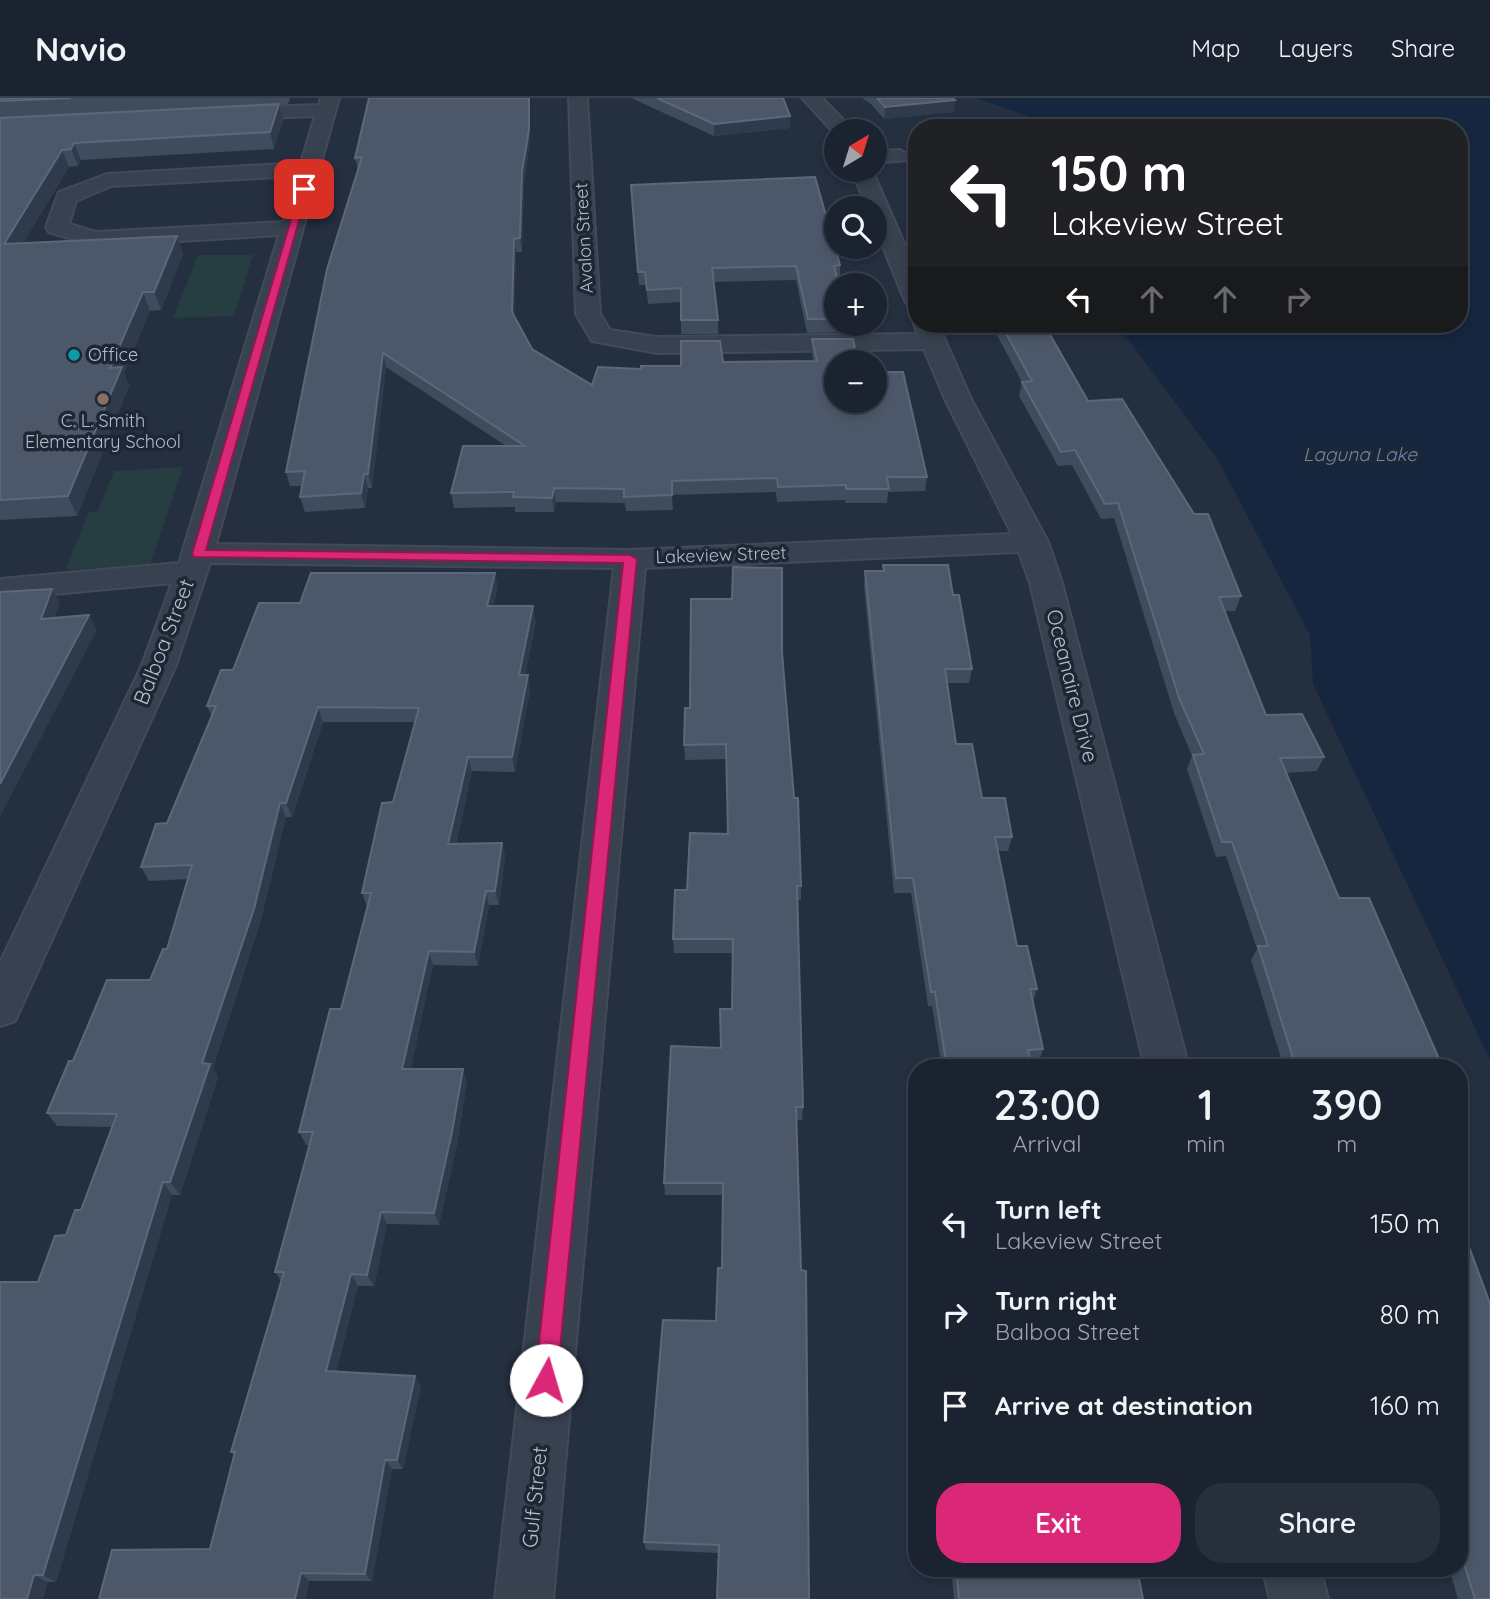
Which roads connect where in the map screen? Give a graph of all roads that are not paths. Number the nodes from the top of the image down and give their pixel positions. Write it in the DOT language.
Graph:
graph roads {
  1 [pos="578,98"];
  2 [pos="811,98"];
  3 [pos="329,104"];
  4 [pos="205,116"];
  5 [pos="832,119"];
  6 [pos="900,156"];
  7 [pos="887,157"];
  8 [pos="310,169"];
  9 [pos="867,182"];
  10 [pos="292,228"];
  11 [pos="908,280"];
  12 [pos="909,333"];
  13 [pos="930,333"];
  14 [pos="1033,542"];
  15 [pos="630,559"];
  16 [pos="195,563"];
  17 [pos="0,589"];
  18 [pos="0,1008"];
  19 [pos="1165,1059"];
  20 [pos="1293,1577"];
  21 [pos="524,1599"];
  22 [pos="1299,1599"];
  1 -- 12 [label="street, Avalon Street"];
  2 -- 5 [label="street"];
  3 -- 4 [label="street"];
  3 -- 8 [label="street, Balboa Street"];
  6 -- 7 [label="street"];
  8 -- 10 [label="street, Balboa Street"];
  8 -- 10 [label="street"];
  9 -- 11 [label="street"];
  10 -- 16 [label="street, Balboa Street"];
  13 -- 14 [label="street, Oceanaire Drive"];
  14 -- 15 [label="street, Lakeview Street"];
  14 -- 19 [label="street, Oceanaire Drive"];
  15 -- 16 [label="street, Lakeview Street"];
  15 -- 21 [label="street, Gulf Street"];
  16 -- 17 [label="street, Lakeview Street"];
  16 -- 18 [label="street, Balboa Street"];
  20 -- 22 [label="street"];
}
